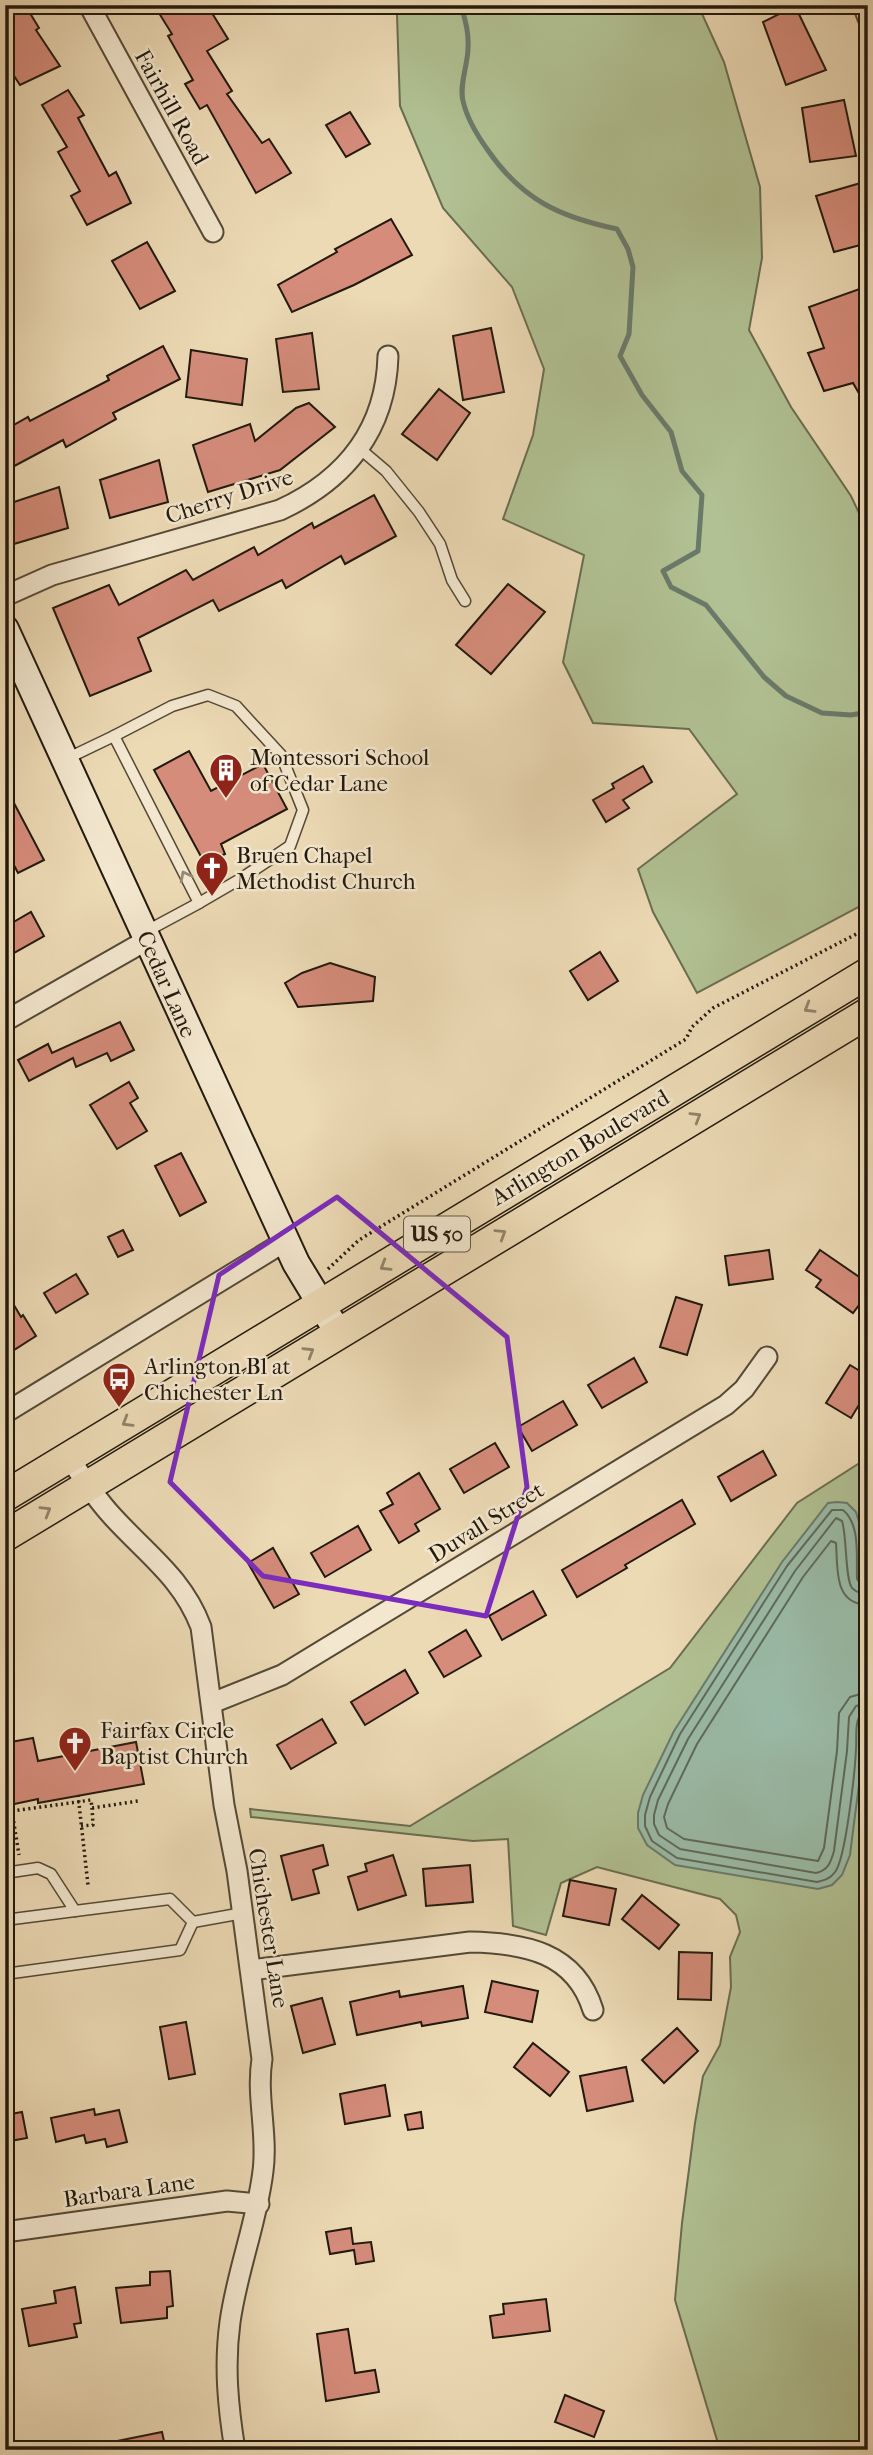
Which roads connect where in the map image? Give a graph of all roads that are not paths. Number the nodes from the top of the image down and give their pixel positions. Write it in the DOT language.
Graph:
graph roads {
  1 [pos="89,5"];
  2 [pos="863,5"];
  3 [pos="868,18"];
  4 [pos="213,232"];
  5 [pos="388,356"];
  6 [pos="359,449"];
  7 [pos="5,596"];
  8 [pos="465,601"];
  9 [pos="5,629"];
  10 [pos="114,736"];
  11 [pos="66,759"];
  12 [pos="199,903"];
  13 [pos="146,936"];
  14 [pos="868,972"];
  15 [pos="868,1013"];
  16 [pos="5,1021"];
  17 [pos="286,1241"];
  18 [pos="321,1304"];
  19 [pos="339,1334"];
  20 [pos="766,1357"];
  21 [pos="5,1413"];
  22 [pos="69,1457"];
  23 [pos="88,1486"];
  24 [pos="5,1496"];
  25 [pos="5,1536"];
  26 [pos="212,1703"];
  27 [pos="5,1873"];
  28 [pos="75,1910"];
  29 [pos="243,1913"];
  30 [pos="5,1920"];
  31 [pos="193,1922"];
  32 [pos="251,1970"];
  33 [pos="5,1973"];
  34 [pos="593,2010"];
  35 [pos="259,2204"];
  36 [pos="5,2232"];
  37 [pos="235,2450"];
  1 -- 4 [label="street, Fairhill Road"];
  2 -- 3 [label="street"];
  5 -- 6 [label="street, Cherry Drive"];
  6 -- 7 [label="street, Cherry Drive"];
  6 -- 8 [label="lane"];
  9 -- 11 [label="main road, Cedar Lane"];
  10 -- 11 [label="lane"];
  12 -- 10 [label="lane, one-way"];
  10 -- 12 [label="lane"];
  11 -- 13 [label="main road, Cedar Lane"];
  12 -- 13 [label="lane"];
  13 -- 16 [label="street"];
  13 -- 17 [label="main road, Cedar Lane"];
  14 -- 18 [label="main road, Arlington Boulevard / US 50, one-way"];
  19 -- 15 [label="main road, Arlington Boulevard / US 50, one-way"];
  17 -- 18 [label="main road, Cedar Lane"];
  17 -- 21 [label="street"];
  18 -- 19 [label="main road, Cedar Lane"];
  18 -- 22 [label="main road, Arlington Boulevard / US 50, one-way"];
  23 -- 19 [label="main road, Arlington Boulevard / US 50, one-way"];
  20 -- 26 [label="street, Duvall Street"];
  22 -- 23 [label="street, Chichester Lane"];
  22 -- 24 [label="main road, Arlington Boulevard / US 50"];
  25 -- 23 [label="main road, Arlington Boulevard / US 50, one-way"];
  23 -- 26 [label="street, Chichester Lane"];
  26 -- 29 [label="street, Chichester Lane"];
  27 -- 28 [label="lane"];
  28 -- 30 [label="lane"];
  28 -- 31 [label="lane"];
  29 -- 31 [label="lane"];
  29 -- 32 [label="street, Chichester Lane"];
  31 -- 33 [label="lane"];
  32 -- 34 [label="street"];
  32 -- 35 [label="street, Chichester Lane"];
  35 -- 36 [label="street, Barbara Lane"];
  35 -- 37 [label="street, Chichester Lane"];
}
